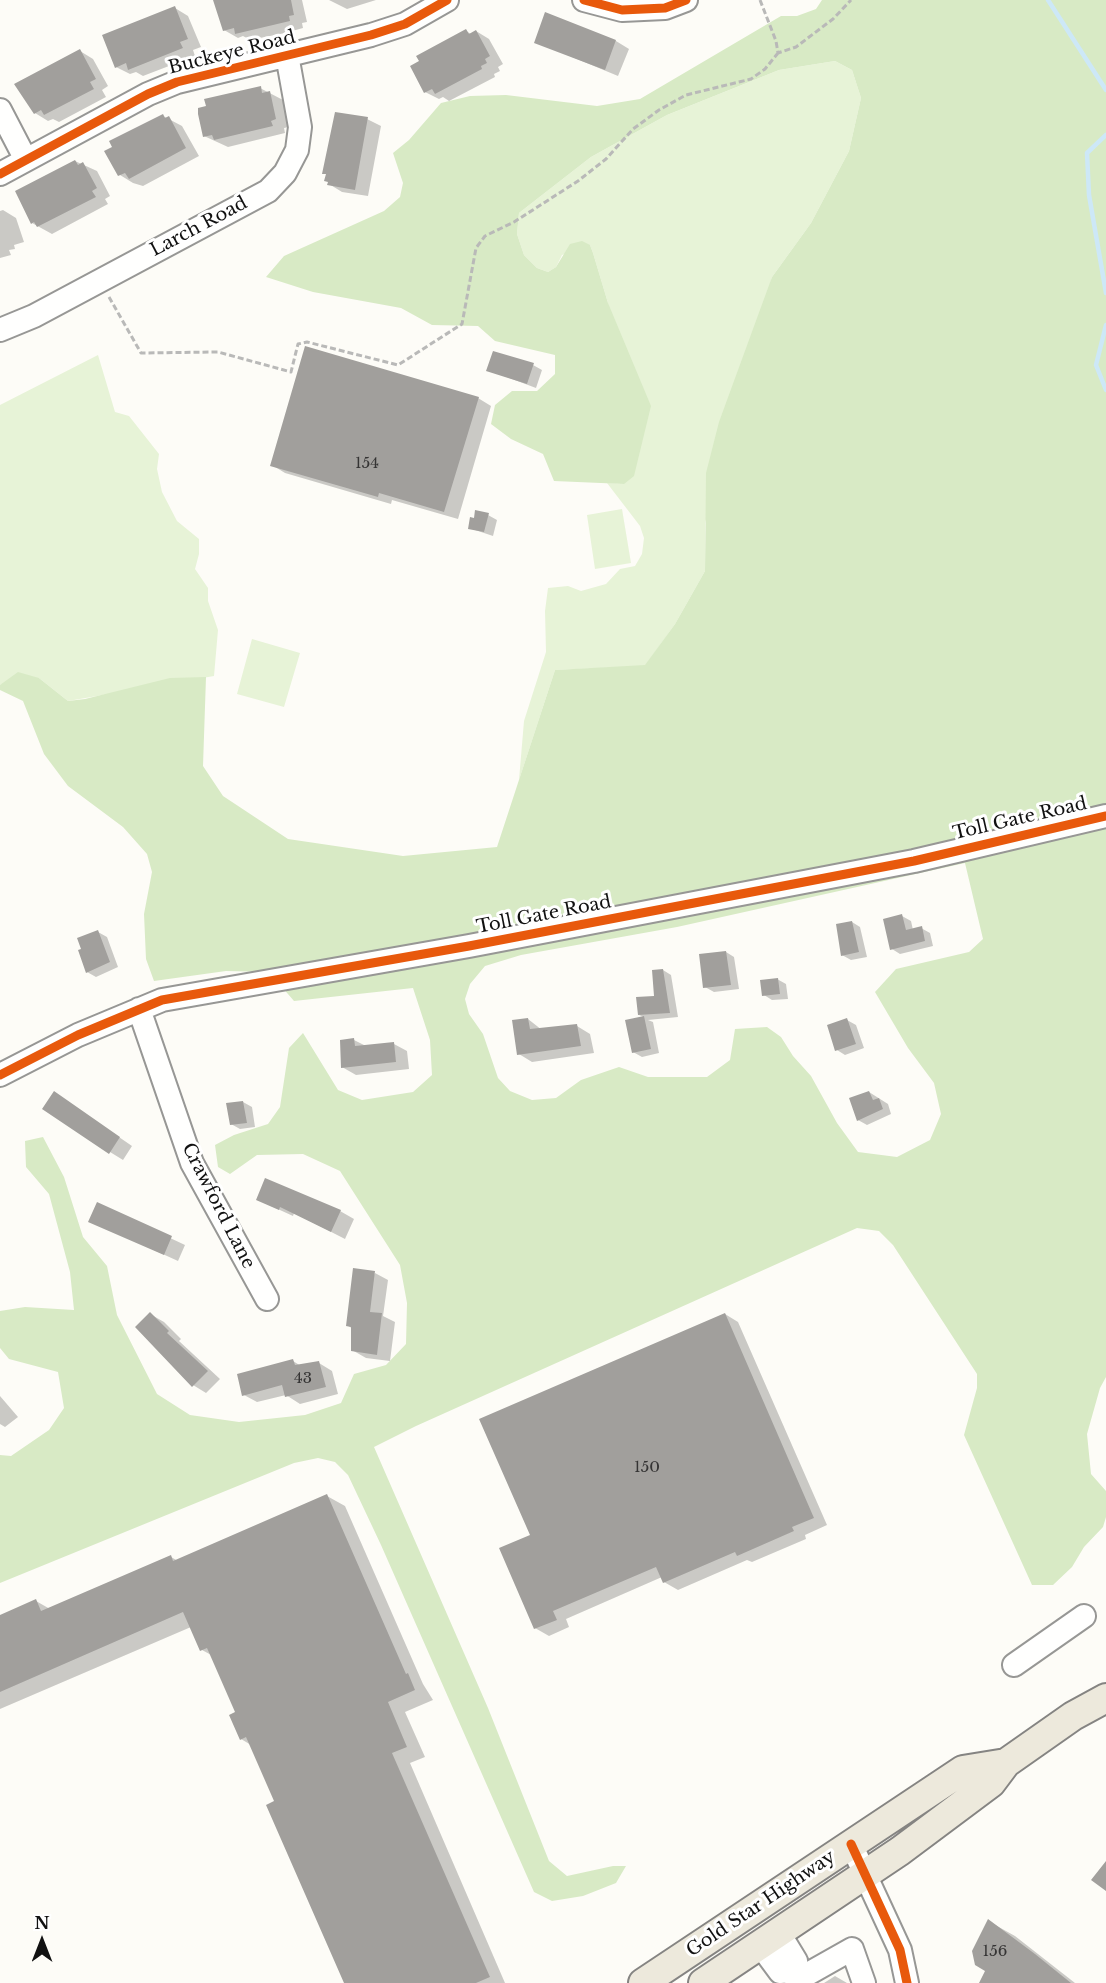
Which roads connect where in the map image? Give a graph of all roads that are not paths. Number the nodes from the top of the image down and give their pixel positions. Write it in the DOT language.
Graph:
graph roads {
  1 [pos="447,0"];
  2 [pos="584,0"];
  3 [pos="686,0"];
  4 [pos="287,55"];
  5 [pos="0,110"];
  6 [pos="26,160"];
  7 [pos="0,174"];
  8 [pos="0,330"];
  9 [pos="1106,816"];
  10 [pos="139,1009"];
  11 [pos="0,1075"];
  12 [pos="267,1299"];
  13 [pos="1084,1616"];
  14 [pos="1014,1665"];
  15 [pos="1106,1698"];
  16 [pos="1006,1763"];
  17 [pos="851,1844"];
  18 [pos="867,1874"];
  19 [pos="769,1939"];
  20 [pos="793,1978"];
  21 [pos="643,1983"];
  22 [pos="703,1983"];
  23 [pos="864,1983"];
  24 [pos="907,1983"];
  1 -- 4 [label="street, Buckeye Road"];
  2 -- 3 [label="street"];
  4 -- 6 [label="street, Buckeye Road"];
  4 -- 8 [label="street, Larch Road"];
  5 -- 6 [label="street"];
  6 -- 7 [label="street, Buckeye Road"];
  9 -- 10 [label="street, Toll Gate Road"];
  10 -- 11 [label="street, Toll Gate Road"];
  10 -- 12 [label="street, Crawford Lane"];
  13 -- 14 [label="street"];
  15 -- 16 [label="main road, Gold Star Highway"];
  16 -- 17 [label="main road, Gold Star Highway"];
  16 -- 18 [label="main road, Gold Star Highway"];
  17 -- 18 [label="street"];
  17 -- 21 [label="main road, Gold Star Highway"];
  18 -- 19 [label="main road, Gold Star Highway"];
  18 -- 24 [label="street"];
  19 -- 20 [label="street"];
  19 -- 22 [label="main road, Gold Star Highway"];
  20 -- 23 [label="street"];
}
